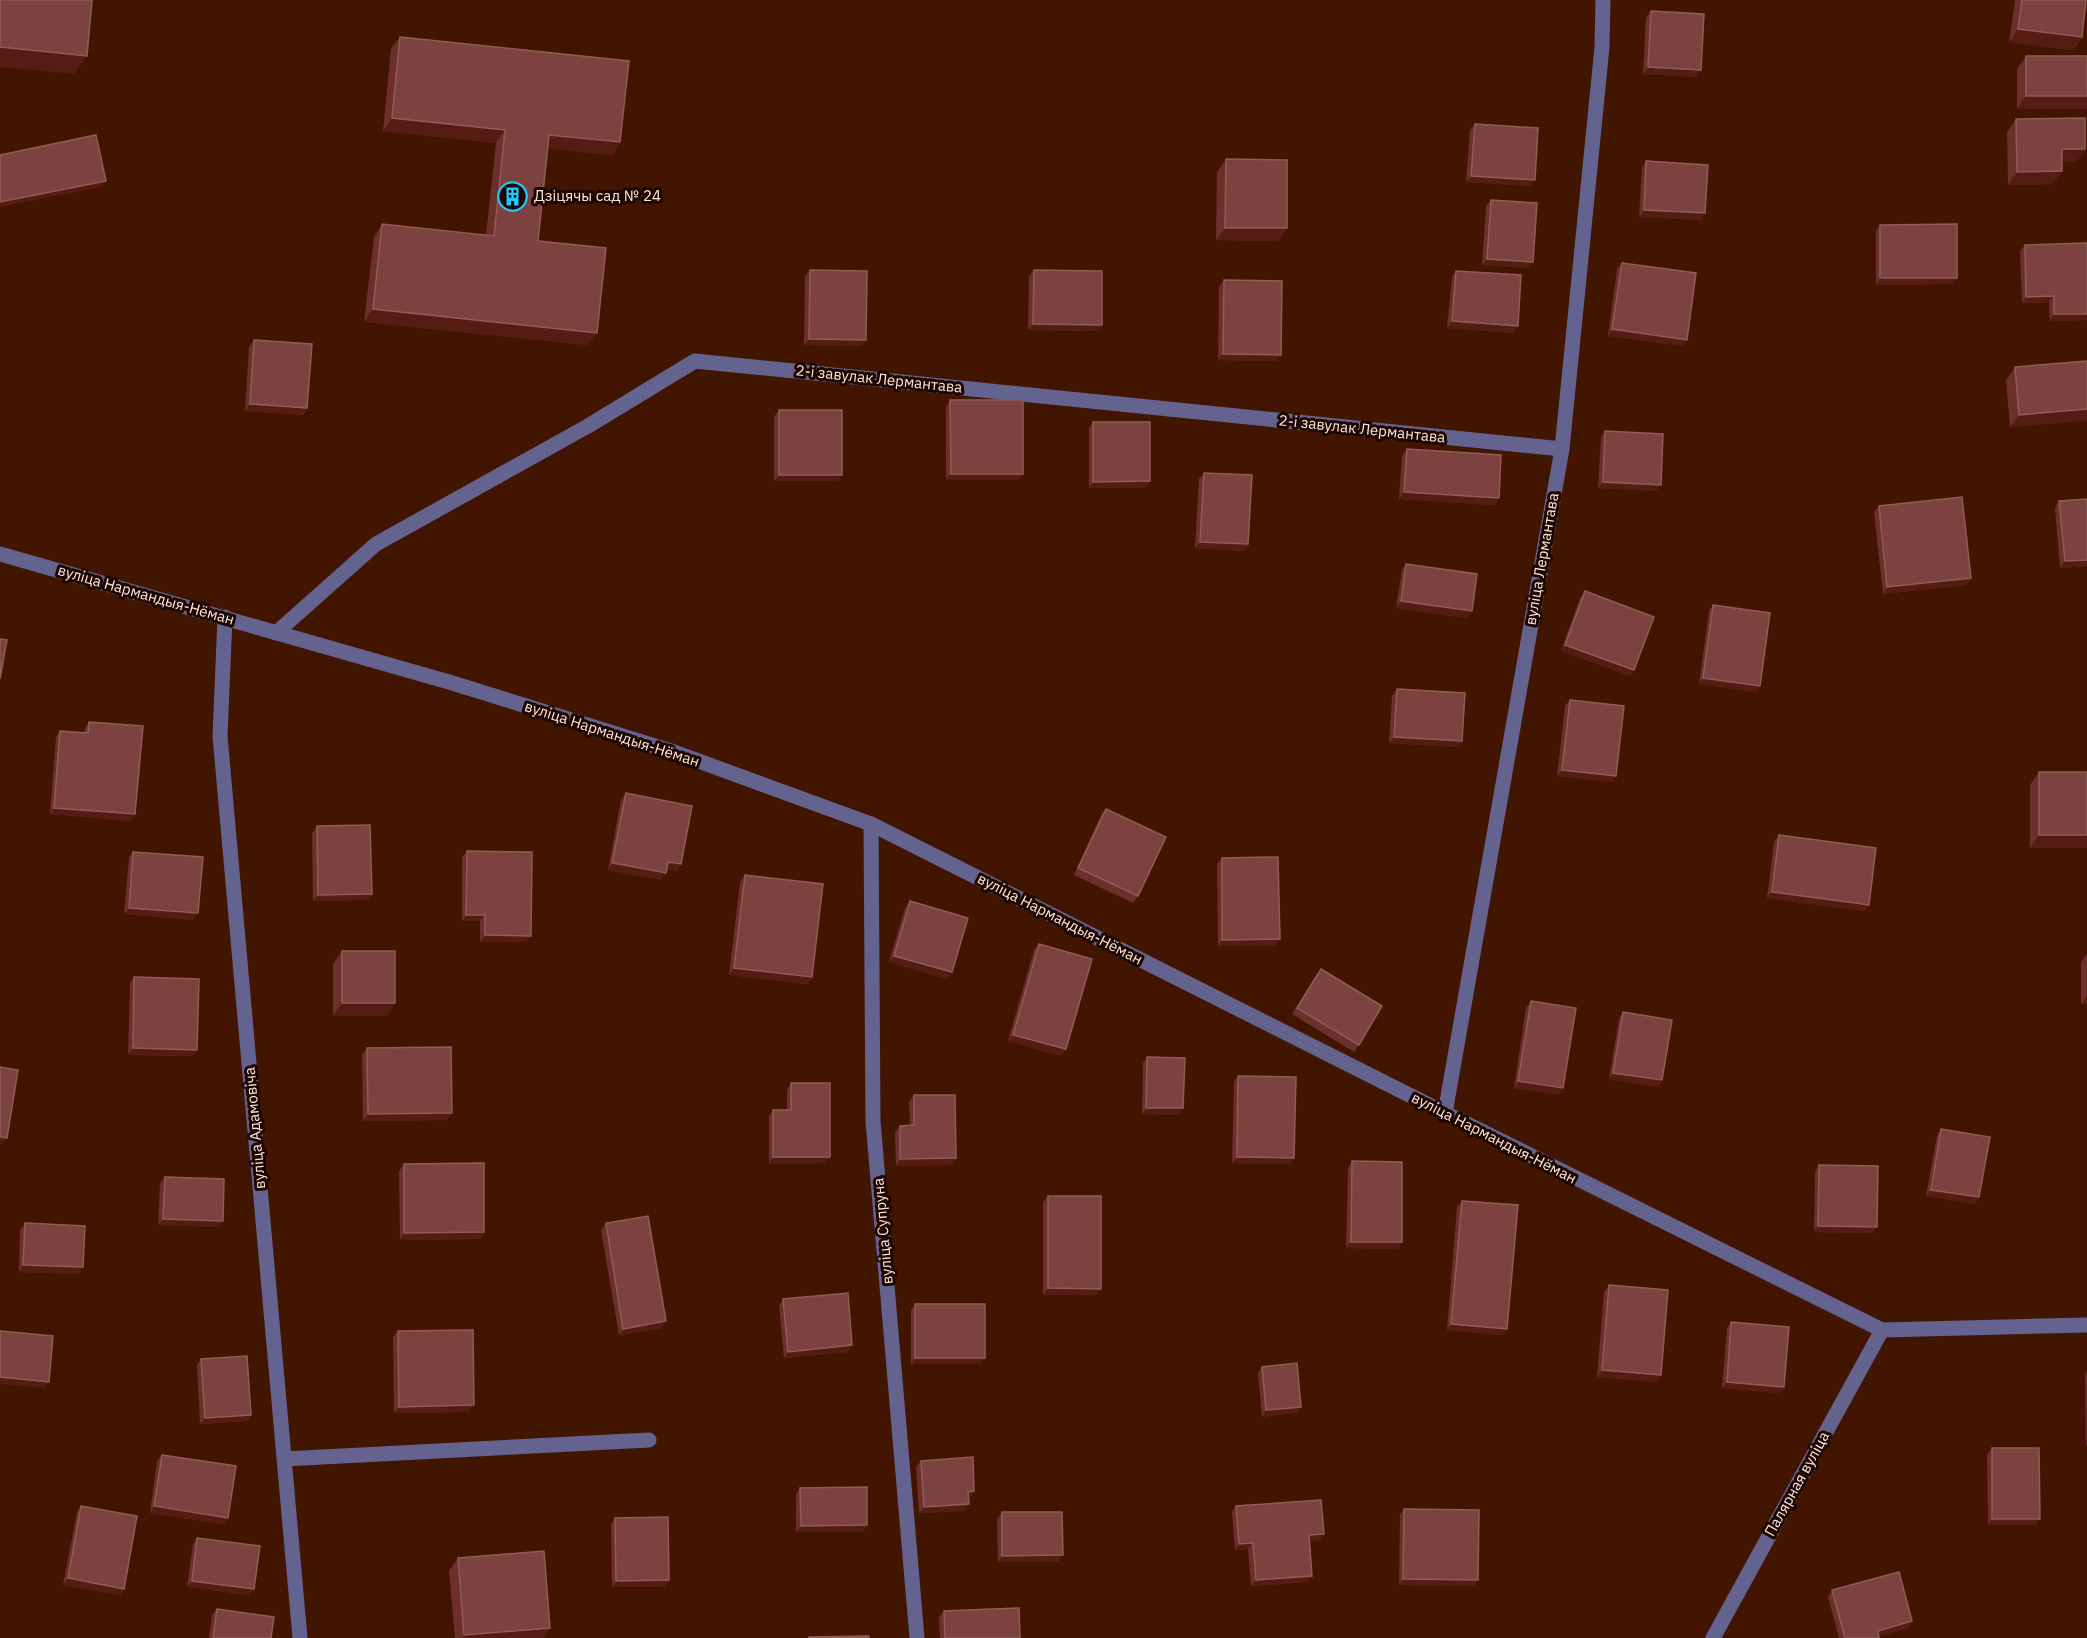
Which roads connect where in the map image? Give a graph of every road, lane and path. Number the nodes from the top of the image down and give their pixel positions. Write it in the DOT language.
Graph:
graph roads {
  1 [pos="1603,0"];
  2 [pos="1562,449"];
  3 [pos="0,554"];
  4 [pos="225,617"];
  5 [pos="276,633"];
  6 [pos="871,824"];
  7 [pos="1445,1113"];
  8 [pos="2087,1325"];
  9 [pos="1881,1330"];
  10 [pos="649,1440"];
  11 [pos="284,1459"];
  12 [pos="300,1638"];
  13 [pos="917,1638"];
  14 [pos="1713,1638"];
  1 -- 2 [label="street, вуліца Лермантава"];
  2 -- 5 [label="street, 2-і завулак Лермантава"];
  2 -- 7 [label="street, вуліца Лермантава"];
  3 -- 4 [label="street, вуліца Нармандыя-Нёман"];
  4 -- 5 [label="street, вуліца Нармандыя-Нёман"];
  4 -- 11 [label="street, вуліца Адамовіча"];
  5 -- 6 [label="street, вуліца Нармандыя-Нёман"];
  6 -- 7 [label="street, вуліца Нармандыя-Нёман"];
  6 -- 13 [label="street, вуліца Супруна"];
  7 -- 9 [label="street, вуліца Нармандыя-Нёман"];
  8 -- 9 [label="street, вуліца Нармандыя-Нёман"];
  9 -- 14 [label="street, Палярная вуліца"];
  10 -- 11 [label="street"];
  11 -- 12 [label="street, вуліца Адамовіча"];
}
